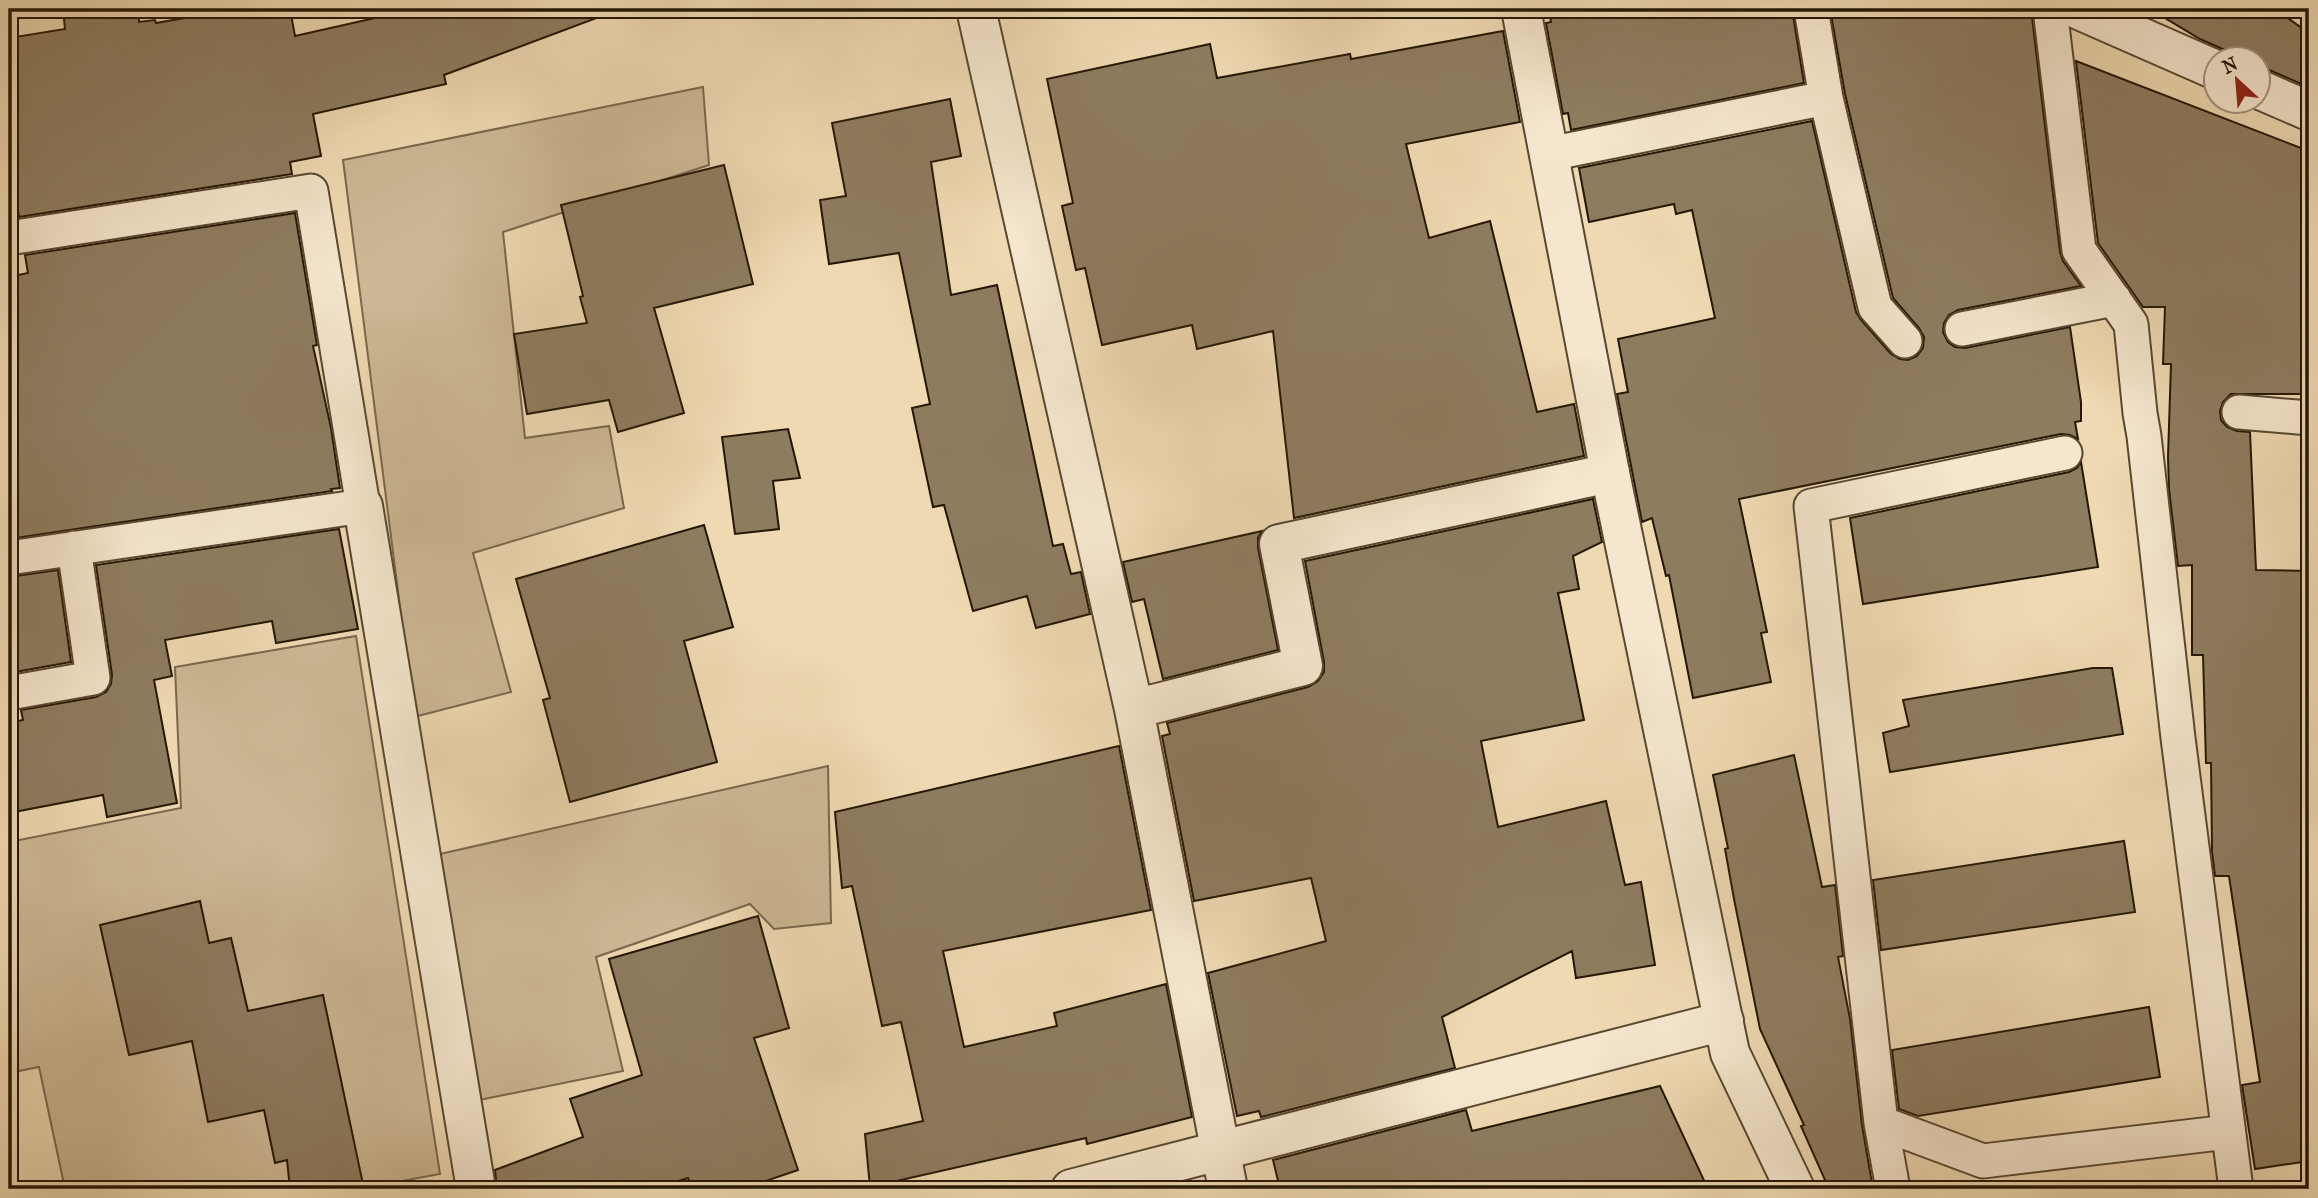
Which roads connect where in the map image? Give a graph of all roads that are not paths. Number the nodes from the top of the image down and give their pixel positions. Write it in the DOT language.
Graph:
graph roads {
  1 [pos="976,9"];
  2 [pos="1521,9"];
  3 [pos="1811,9"];
  4 [pos="2050,9"];
  5 [pos="2077,9"];
  6 [pos="2202,63"];
  7 [pos="2272,95"];
  8 [pos="1826,98"];
  9 [pos="2309,111"];
  10 [pos="1549,154"];
  11 [pos="9,238"];
  12 [pos="2114,299"];
  13 [pos="1962,329"];
  14 [pos="1905,341"];
  15 [pos="2239,412"];
  16 [pos="2309,418"];
  17 [pos="2065,453"];
  18 [pos="1611,473"];
  19 [pos="363,506"];
  20 [pos="75,548"];
  21 [pos="9,558"];
  22 [pos="9,693"];
  23 [pos="1133,709"];
  24 [pos="1724,1021"];
  25 [pos="1881,1123"];
  26 [pos="2228,1132"];
  27 [pos="1219,1152"];
  28 [pos="476,1189"];
  29 [pos="1071,1189"];
  30 [pos="1228,1189"];
  31 [pos="1795,1189"];
  32 [pos="1893,1189"];
  33 [pos="2236,1189"];
  1 -- 23 [label="street"];
  2 -- 10 [label="street"];
  3 -- 8 [label="lane"];
  4 -- 12 [label="lane"];
  5 -- 6 [label="street"];
  7 -- 9 [label="street"];
  8 -- 10 [label="lane"];
  8 -- 14 [label="lane"];
  10 -- 18 [label="street"];
  11 -- 19 [label="lane"];
  12 -- 13 [label="lane"];
  12 -- 26 [label="lane"];
  15 -- 16 [label="lane"];
  17 -- 25 [label="lane"];
  18 -- 23 [label="street"];
  18 -- 24 [label="street"];
  19 -- 20 [label="lane"];
  19 -- 28 [label="street"];
  20 -- 21 [label="lane"];
  20 -- 22 [label="lane"];
  23 -- 27 [label="street"];
  24 -- 27 [label="street"];
  24 -- 31 [label="street"];
  25 -- 26 [label="lane"];
  25 -- 32 [label="lane"];
  26 -- 33 [label="lane"];
  27 -- 29 [label="street"];
  27 -- 30 [label="street"];
}
